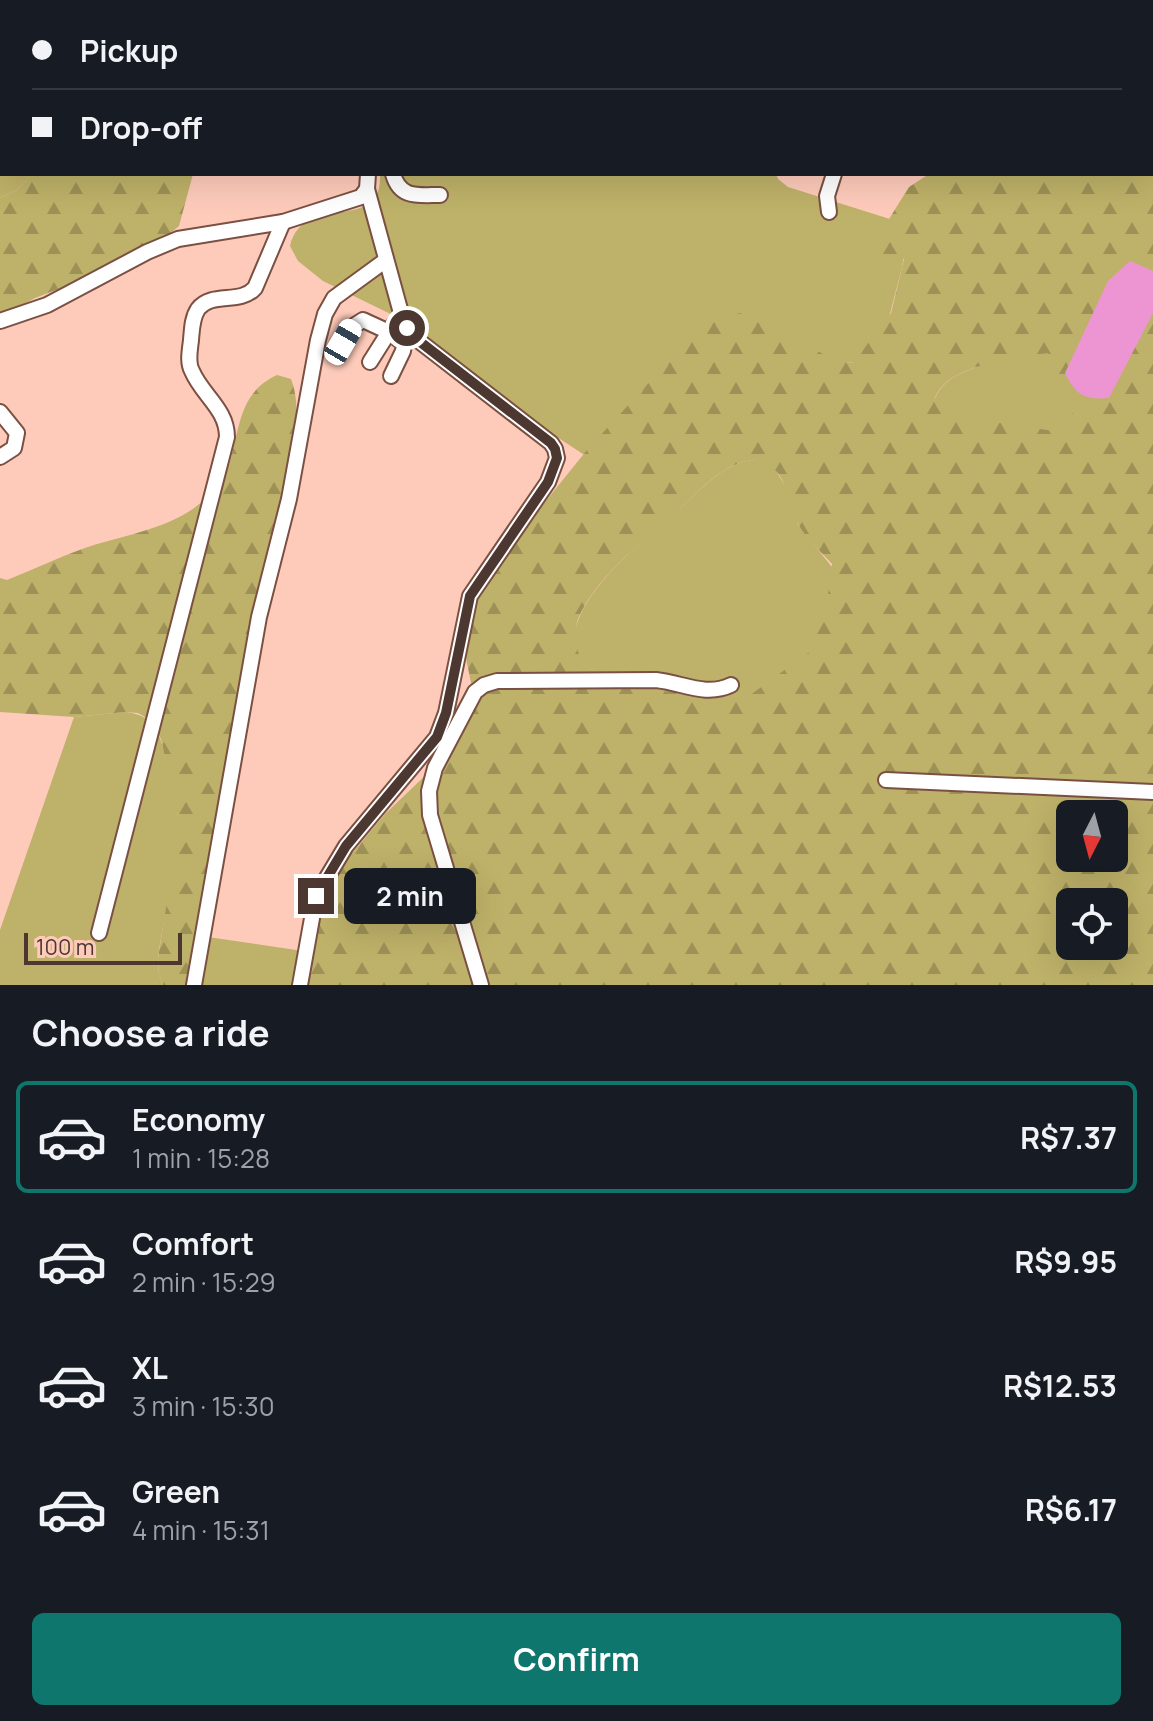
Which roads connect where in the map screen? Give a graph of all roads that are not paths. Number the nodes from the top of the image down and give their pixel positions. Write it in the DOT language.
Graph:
graph roads {
  1 [pos="394,176"];
  2 [pos="833,176"];
  3 [pos="368,181"];
  4 [pos="440,195"];
  5 [pos="829,212"];
  6 [pos="283,222"];
  7 [pos="386,260"];
  8 [pos="401,313"];
  9 [pos="0,321"];
  10 [pos="389,332"];
  11 [pos="343,342"];
  12 [pos="370,362"];
  13 [pos="391,376"];
  14 [pos="0,412"];
  15 [pos="0,457"];
  16 [pos="731,685"];
  17 [pos="886,780"];
  18 [pos="1153,792"];
  19 [pos="99,933"];
  20 [pos="194,985"];
  21 [pos="300,985"];
  22 [pos="481,985"];
  1 -- 4 [label="street"];
  2 -- 5 [label="street"];
  3 -- 6 [label="street"];
  3 -- 7 [label="street"];
  6 -- 9 [label="street"];
  6 -- 19 [label="street"];
  7 -- 8 [label="street"];
  7 -- 20 [label="street"];
  8 -- 10 [label="street"];
  8 -- 21 [label="street"];
  10 -- 11 [label="street"];
  10 -- 12 [label="street"];
  10 -- 13 [label="street"];
  14 -- 15 [label="street"];
  16 -- 22 [label="street"];
  17 -- 18 [label="street"];
}
